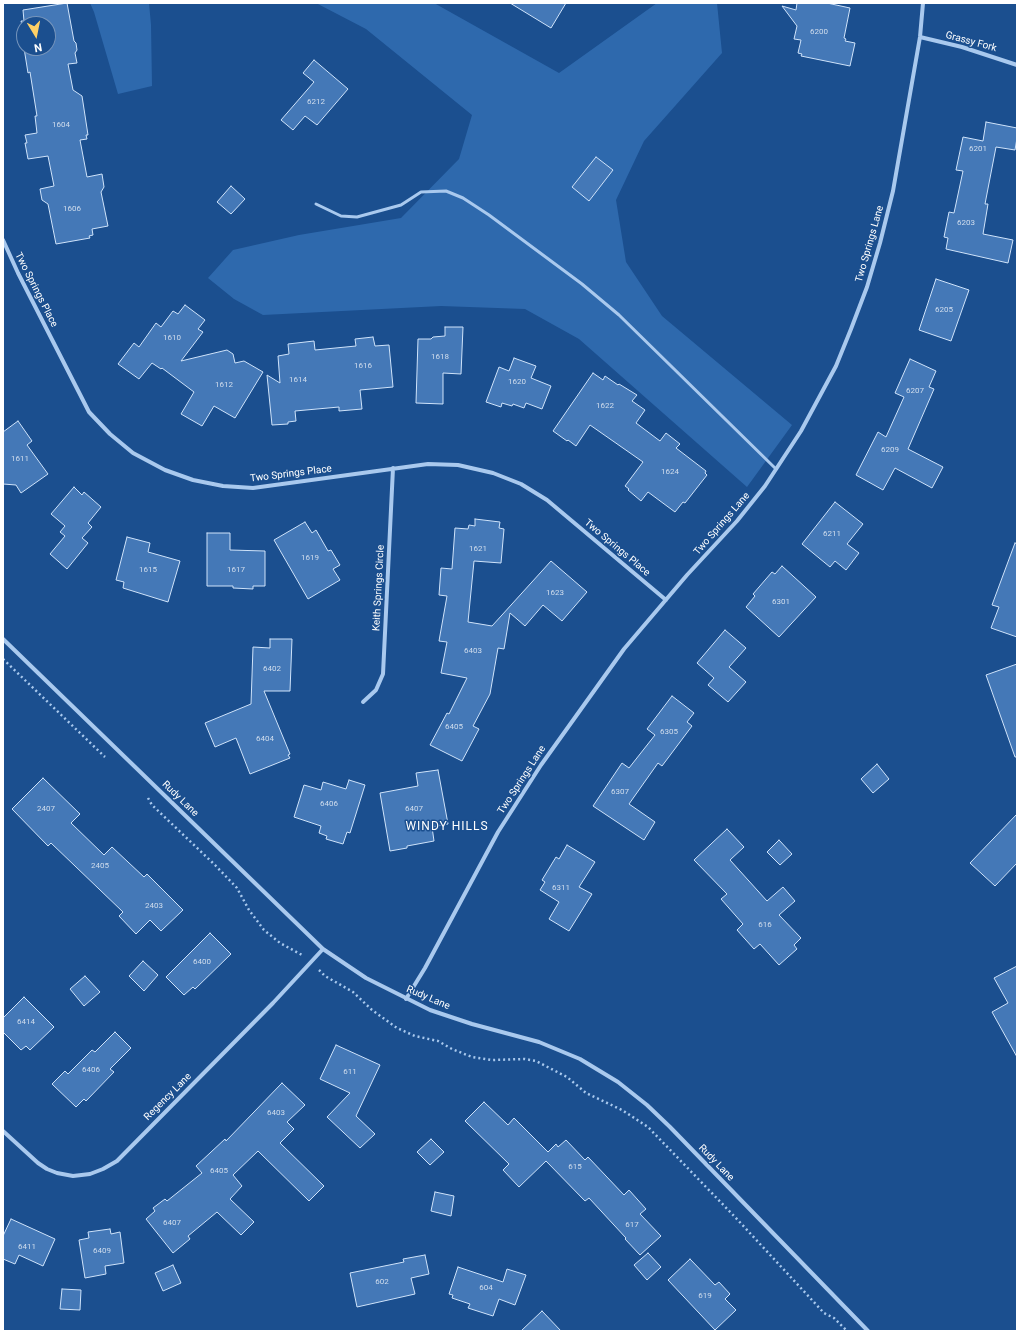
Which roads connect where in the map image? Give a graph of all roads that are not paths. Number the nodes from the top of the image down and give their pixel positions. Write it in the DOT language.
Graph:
graph roads {
  1 [pos="923,3"];
  2 [pos="920,37"];
  3 [pos="1017,65"];
  4 [pos="316,204"];
  5 [pos="3,243"];
  6 [pos="393,468"];
  7 [pos="776,469"];
  8 [pos="666,600"];
  9 [pos="3,639"];
  10 [pos="363,702"];
  11 [pos="323,950"];
  12 [pos="406,999"];
  13 [pos="3,1131"];
  14 [pos="868,1331"];
  1 -- 2 [label="street, Two Springs Lane"];
  2 -- 3 [label="street, Grassy Fork"];
  2 -- 7 [label="street, Two Springs Lane"];
  4 -- 7 [label="lane"];
  5 -- 6 [label="street, Two Springs Place"];
  6 -- 8 [label="street, Two Springs Place"];
  6 -- 10 [label="street, Keith Springs Circle"];
  7 -- 8 [label="street, Two Springs Lane"];
  8 -- 12 [label="street, Two Springs Lane"];
  9 -- 11 [label="street, Rudy Lane"];
  11 -- 12 [label="street, Rudy Lane"];
  11 -- 13 [label="street, Regency Lane"];
  12 -- 14 [label="street, Rudy Lane"];
}
